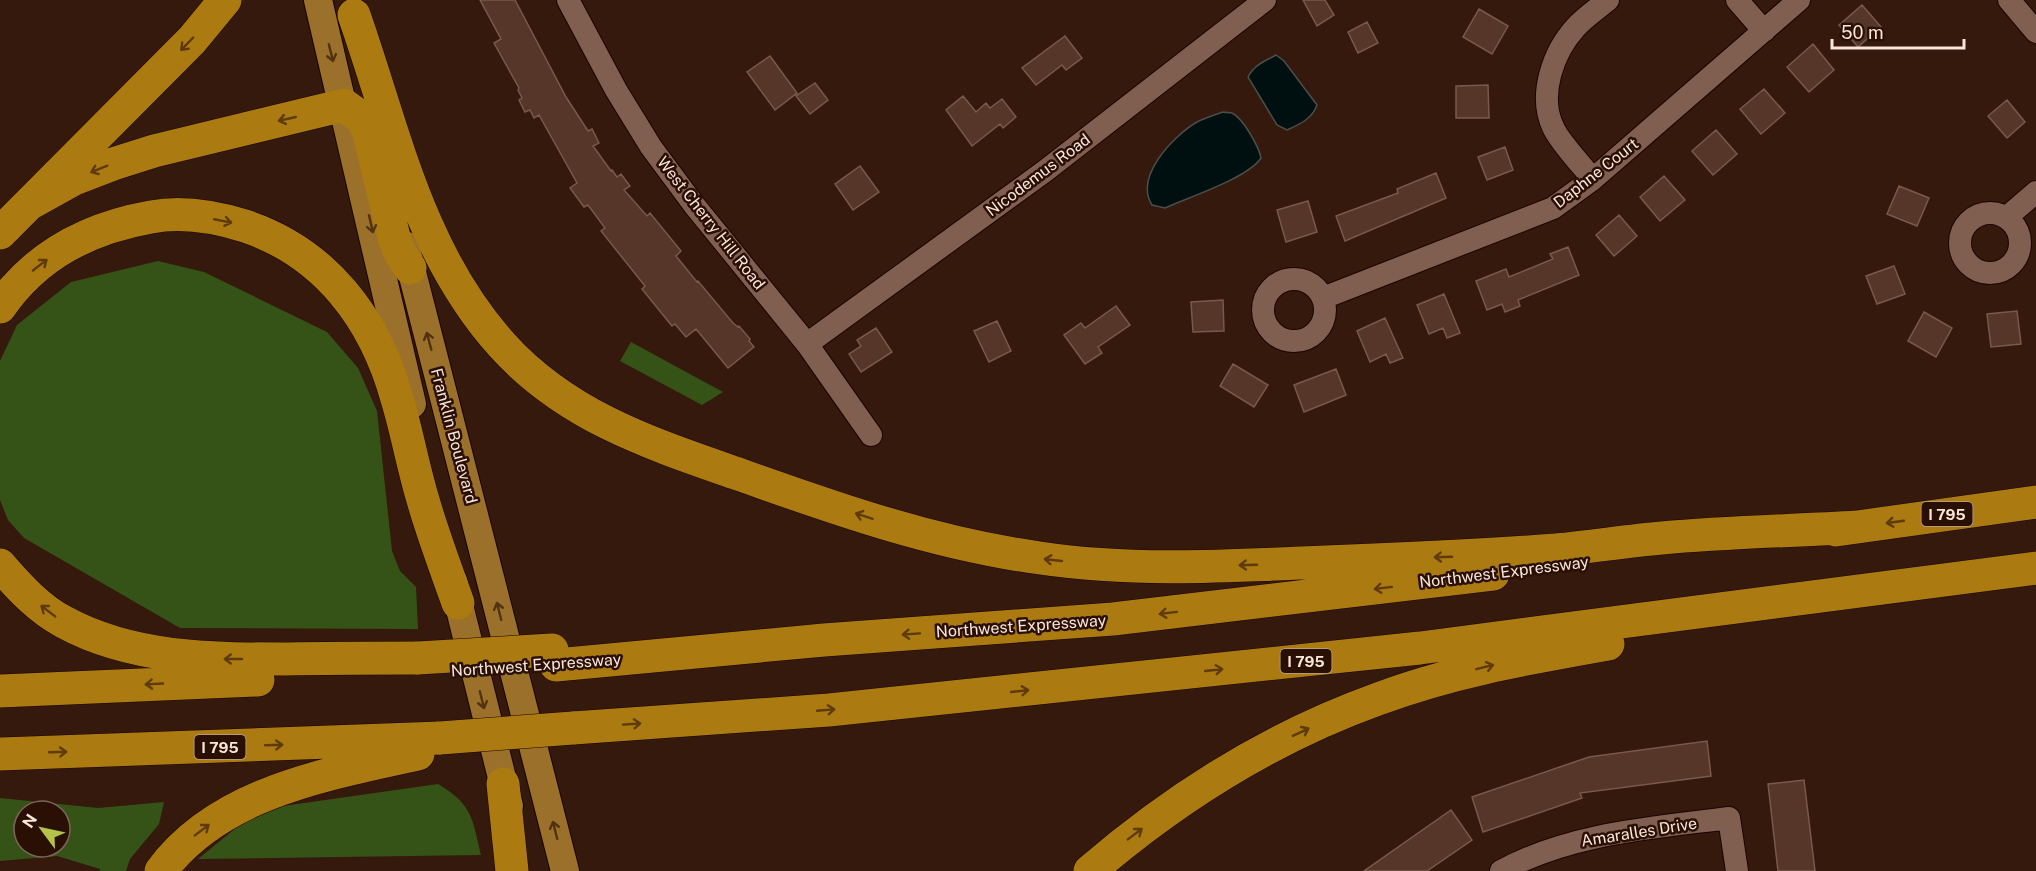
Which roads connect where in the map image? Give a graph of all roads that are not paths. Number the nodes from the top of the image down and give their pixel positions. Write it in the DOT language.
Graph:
graph roads {
  1 [pos="225,0"];
  2 [pos="318,0"];
  3 [pos="568,0"];
  4 [pos="1265,0"];
  5 [pos="1608,0"];
  6 [pos="1737,0"];
  7 [pos="1799,0"];
  8 [pos="2009,0"];
  9 [pos="352,7"];
  10 [pos="1764,31"];
  11 [pos="2036,32"];
  12 [pos="344,105"];
  13 [pos="1593,179"];
  14 [pos="2036,192"];
  15 [pos="29,204"];
  16 [pos="2007,217"];
  17 [pos="0,233"];
  18 [pos="410,268"];
  19 [pos="1323,298"];
  20 [pos="0,307"];
  21 [pos="807,344"];
  22 [pos="871,435"];
  23 [pos="2036,502"];
  24 [pos="1857,527"];
  25 [pos="0,565"];
  26 [pos="2036,568"];
  27 [pos="458,603"];
  28 [pos="420,666"];
  29 [pos="0,691"];
  30 [pos="441,743"];
  31 [pos="0,754"];
  32 [pos="503,784"];
  33 [pos="161,871"];
  34 [pos="512,871"];
  35 [pos="528,871"];
  36 [pos="565,871"];
  37 [pos="1090,871"];
  38 [pos="1501,871"];
  39 [pos="1737,871"];
  1 -- 15 [label="highway, one-way"];
  2 -- 12 [label="main road, Franklin Boulevard, one-way"];
  3 -- 21 [label="street, West Cherry Hill Road"];
  4 -- 21 [label="street, Nicodemus Road"];
  5 -- 13 [label="street"];
  6 -- 10 [label="street"];
  7 -- 10 [label="street, Daphne Court"];
  8 -- 11 [label="street"];
  9 -- 18 [label="main road, Franklin Boulevard"];
  24 -- 9 [label="highway, one-way"];
  10 -- 13 [label="street, Daphne Court"];
  12 -- 15 [label="highway, one-way"];
  12 -- 18 [label="highway"];
  12 -- 27 [label="main road, Franklin Boulevard, one-way"];
  13 -- 19 [label="street, Daphne Court"];
  14 -- 16 [label="street"];
  15 -- 17 [label="highway"];
  36 -- 18 [label="main road, Franklin Boulevard, one-way"];
  20 -- 27 [label="highway, one-way"];
  21 -- 22 [label="street, West Cherry Hill Road"];
  23 -- 24 [label="highway, Northwest Expressway / I 795, one-way"];
  24 -- 28 [label="highway, Northwest Expressway / I 795, one-way"];
  28 -- 25 [label="highway, one-way"];
  30 -- 26 [label="highway, I 795, one-way, bridge"];
  37 -- 26 [label="highway, one-way"];
  27 -- 32 [label="main road, Franklin Boulevard, one-way"];
  28 -- 29 [label="highway, Northwest Expressway / I 795, one-way"];
  31 -- 30 [label="highway, I 795, one-way"];
  33 -- 30 [label="highway, one-way"];
  32 -- 34 [label="highway"];
  32 -- 35 [label="main road, Franklin Boulevard"];
  38 -- 39 [label="street, Amaralles Drive"];
}
